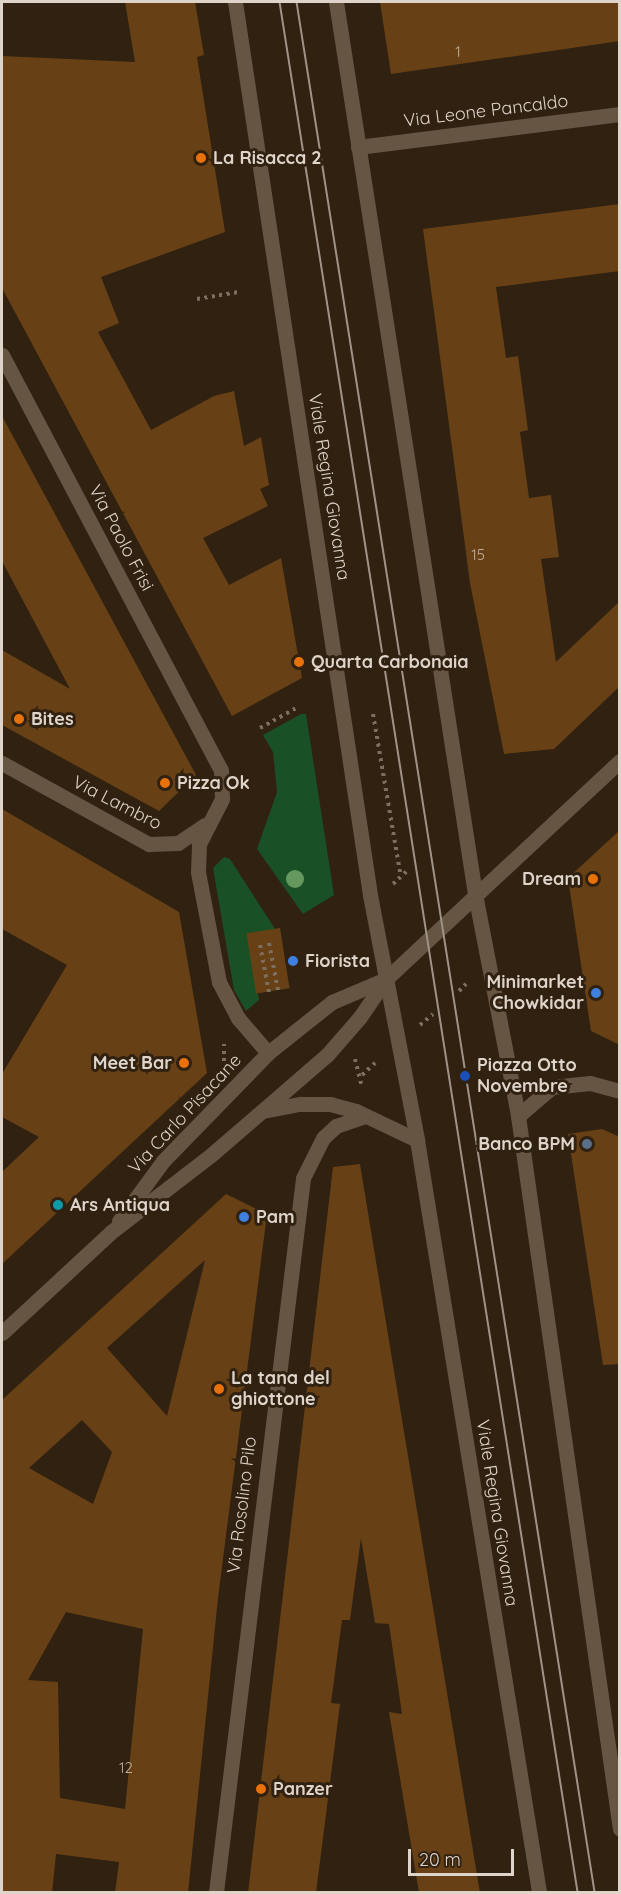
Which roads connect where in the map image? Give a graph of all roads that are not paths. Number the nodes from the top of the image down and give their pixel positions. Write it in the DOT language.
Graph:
graph roads {
  1 [pos="235,2"];
  2 [pos="336,2"];
  3 [pos="620,114"];
  4 [pos="358,147"];
  5 [pos="2,355"];
  6 [pos="620,761"];
  7 [pos="2,763"];
  8 [pos="214,816"];
  9 [pos="475,894"];
  10 [pos="386,979"];
  11 [pos="268,1053"];
  12 [pos="620,1091"];
  13 [pos="261,1112"];
  14 [pos="518,1116"];
  15 [pos="362,1117"];
  16 [pos="417,1140"];
  17 [pos="111,1232"];
  18 [pos="2,1333"];
  19 [pos="620,1829"];
  20 [pos="216,1893"];
  21 [pos="538,1893"];
  1 -- 10 [label="street, Viale Regina Giovanna"];
  2 -- 4 [label="street"];
  3 -- 4 [label="street, Via Leone Pancaldo"];
  4 -- 9 [label="street"];
  5 -- 8 [label="street, Via Paolo Frisi"];
  6 -- 9 [label="street"];
  7 -- 8 [label="street, Via Lambro"];
  8 -- 11 [label="street"];
  9 -- 10 [label="street"];
  9 -- 14 [label="street"];
  10 -- 11 [label="street"];
  10 -- 13 [label="street"];
  10 -- 16 [label="street"];
  11 -- 17 [label="street, Via Carlo Pisacane"];
  12 -- 14 [label="street"];
  13 -- 15 [label="street"];
  13 -- 17 [label="street, Via Carlo Pisacane"];
  14 -- 19 [label="street"];
  15 -- 16 [label="street"];
  15 -- 20 [label="street, Via Rosolino Pilo"];
  16 -- 21 [label="street, Viale Regina Giovanna"];
  17 -- 18 [label="street, Via Carlo Pisacane"];
}
